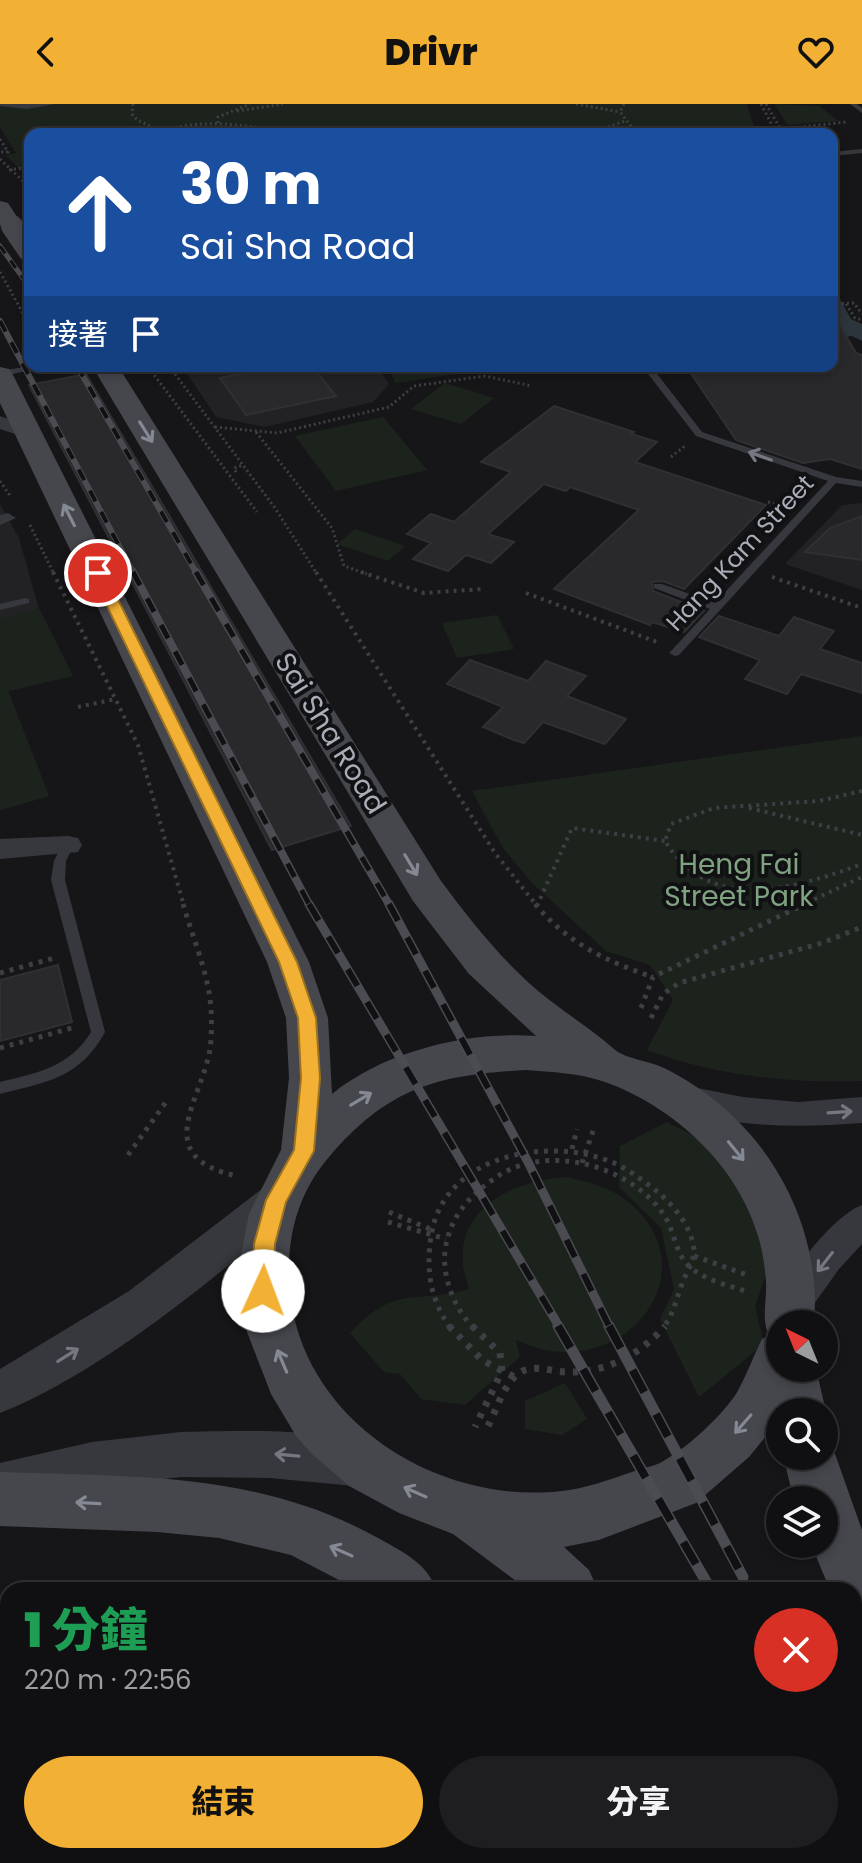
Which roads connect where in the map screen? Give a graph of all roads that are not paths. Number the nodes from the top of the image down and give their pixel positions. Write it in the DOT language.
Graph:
graph roads {
  1 [pos="0,104"];
  2 [pos="52,104"];
  3 [pos="853,104"];
  4 [pos="862,111"];
  5 [pos="862,151"];
  6 [pos="838,153"];
  7 [pos="6,217"];
  8 [pos="24,243"];
  9 [pos="24,370"];
  10 [pos="109,372"];
  11 [pos="651,372"];
  12 [pos="0,375"];
  13 [pos="13,427"];
  14 [pos="834,480"];
  15 [pos="862,484"];
  16 [pos="658,586"];
  17 [pos="25,601"];
  18 [pos="0,607"];
  19 [pos="717,608"];
  20 [pos="675,653"];
  21 [pos="68,845"];
  22 [pos="0,849"];
  23 [pos="602,1061"];
  24 [pos="0,1088"];
  25 [pos="680,1098"];
  26 [pos="862,1110"];
  27 [pos="304,1151"];
  28 [pos="257,1188"];
  29 [pos="862,1220"];
  30 [pos="773,1310"];
  31 [pos="774,1310"];
  32 [pos="766,1342"];
  33 [pos="0,1392"];
  34 [pos="364,1464"];
  35 [pos="0,1486"];
  36 [pos="0,1499"];
  37 [pos="469,1512"];
  38 [pos="838,1541"];
  39 [pos="396,1582"];
  40 [pos="561,1582"];
  41 [pos="855,1582"];
  1 -- 2 [label="lane"];
  3 -- 4 [label="lane"];
  5 -- 6 [label="lane"];
  7 -- 8 [label="main road, bridge"];
  9 -- 12 [label="lane"];
  10 -- 23 [label="main road, Sai Sha Road, one-way"];
  14 -- 11 [label="lane, Hang Kam Street, one-way"];
  12 -- 13 [label="main road"];
  27 -- 13 [label="main road, one-way"];
  14 -- 15 [label="lane, Hang Kam Street"];
  14 -- 19 [label="lane, Hang Kam Street"];
  16 -- 19 [label="lane"];
  17 -- 18 [label="lane"];
  19 -- 20 [label="lane, Hang Kam Street"];
  21 -- 22 [label="street"];
  21 -- 24 [label="lane"];
  23 -- 25 [label="main road"];
  27 -- 23 [label="main road, one-way"];
  25 -- 26 [label="street, one-way"];
  25 -- 30 [label="main road, one-way"];
  27 -- 28 [label="main road"];
  33 -- 28 [label="street, one-way"];
  34 -- 28 [label="main road, one-way"];
  29 -- 31 [label="street, one-way"];
  32 -- 37 [label="main road, one-way"];
  34 -- 35 [label="street, one-way"];
  37 -- 34 [label="main road, one-way"];
  39 -- 36 [label="main road, one-way"];
  37 -- 40 [label="main road"];
  38 -- 41 [label="main road"];
}
